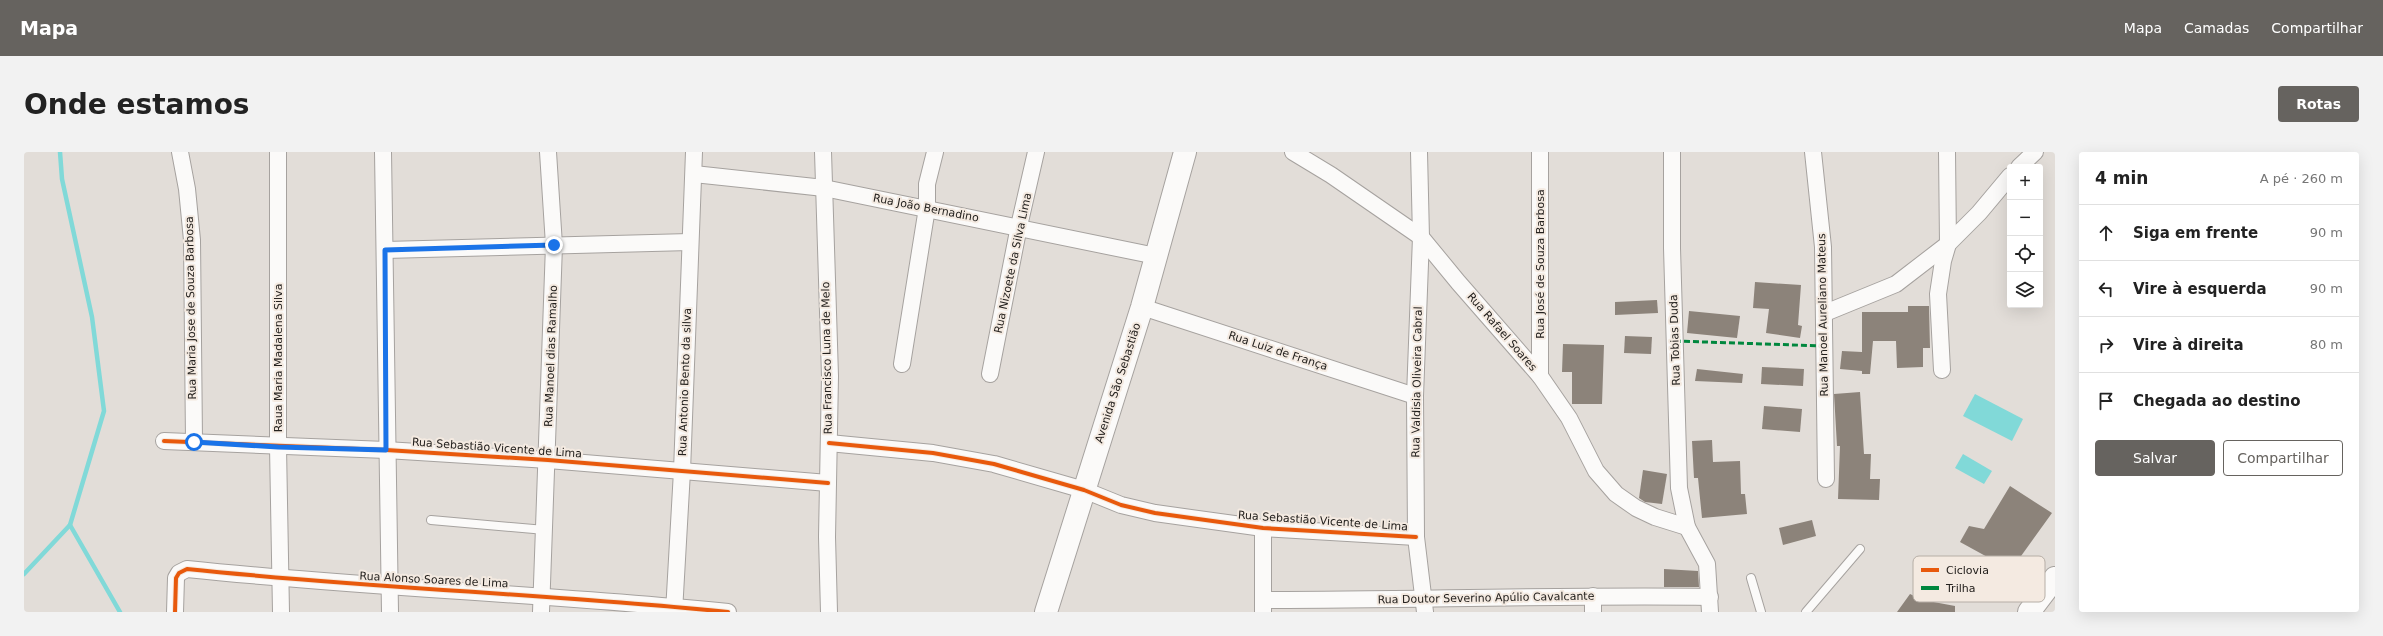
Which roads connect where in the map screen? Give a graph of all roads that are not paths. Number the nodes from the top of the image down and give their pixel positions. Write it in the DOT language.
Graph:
graph roads {
  1 [pos="180,152"];
  2 [pos="278,152"];
  3 [pos="383,152"];
  4 [pos="548,152"];
  5 [pos="694,152"];
  6 [pos="823,152"];
  7 [pos="935,152"];
  8 [pos="1036,152"];
  9 [pos="1186,152"];
  10 [pos="1293,152"];
  11 [pos="1420,152"];
  12 [pos="1540,152"];
  13 [pos="1672,152"];
  14 [pos="1813,152"];
  15 [pos="1947,152"];
  16 [pos="2035,152"];
  17 [pos="2022,164"];
  18 [pos="694,174"];
  19 [pos="2007,180"];
  20 [pos="824,188"];
  21 [pos="927,208"];
  22 [pos="1019,226"];
  23 [pos="1421,237"];
  24 [pos="690,242"];
  25 [pos="1948,244"];
  26 [pos="554,245"];
  27 [pos="385,250"];
  28 [pos="1156,256"];
  29 [pos="1142,307"];
  30 [pos="1825,313"];
  31 [pos="902,364"];
  32 [pos="1942,370"];
  33 [pos="990,374"];
  34 [pos="1540,376"];
  35 [pos="1415,396"];
  36 [pos="164,441"];
  37 [pos="194,442"];
  38 [pos="829,443"];
  39 [pos="278,447"];
  40 [pos="386,450"];
  41 [pos="548,460"];
  42 [pos="682,471"];
  43 [pos="1826,479"];
  44 [pos="828,483"];
  45 [pos="1084,490"];
  46 [pos="431,520"];
  47 [pos="1687,527"];
  48 [pos="1263,528"];
  49 [pos="545,530"];
  50 [pos="1416,537"];
  51 [pos="1860,549"];
  52 [pos="279,578"];
  53 [pos="1751,578"];
  54 [pos="2055,578"];
  55 [pos="390,587"];
  56 [pos="2045,591"];
  57 [pos="542,595"];
  58 [pos="1593,596"];
  59 [pos="2037,602"];
  60 [pos="1710,604"];
  61 [pos="1263,606"];
  62 [pos="1425,606"];
  63 [pos="675,609"];
  64 [pos="174,612"];
  65 [pos="281,612"];
  66 [pos="390,612"];
  67 [pos="541,612"];
  68 [pos="728,612"];
  69 [pos="830,612"];
  70 [pos="1046,612"];
  71 [pos="1593,612"];
  72 [pos="1761,612"];
  73 [pos="1806,612"];
  74 [pos="2029,612"];
  1 -- 37 [label="street, Rua Maria Jose de Souza Barbosa"];
  2 -- 39 [label="street, Raua Maria Madalena Silva"];
  3 -- 27 [label="street"];
  4 -- 26 [label="street, Rua Manoel dias Ramalho"];
  5 -- 18 [label="street, Rua Antonio Bento da silva"];
  6 -- 20 [label="street, Rua Francisco Luna de Melo"];
  7 -- 21 [label="street"];
  8 -- 22 [label="street, Rua Nizoete da Silva Lima"];
  9 -- 28 [label="main road, Avenida São Sebastião"];
  10 -- 23 [label="street, Rua Rafael Soares"];
  11 -- 23 [label="street, Rua Valdisia Oliveira Cabral"];
  12 -- 34 [label="street, Rua José de Souza Barbosa"];
  13 -- 47 [label="street, Rua Tobias Duda"];
  14 -- 30 [label="street, Rua Manoel Aureliano Mateus"];
  15 -- 25 [label="street"];
  16 -- 17 [label="street"];
  18 -- 20 [label="street, Rua João Bernadino"];
  18 -- 24 [label="street, Rua Antonio Bento da silva"];
  19 -- 25 [label="street"];
  20 -- 21 [label="street, Rua João Bernadino"];
  20 -- 38 [label="street, Rua Francisco Luna de Melo"];
  21 -- 22 [label="street, Rua João Bernadino"];
  21 -- 31 [label="street"];
  22 -- 28 [label="street, Rua João Bernadino"];
  22 -- 33 [label="street, Rua Nizoete da Silva Lima"];
  23 -- 34 [label="street, Rua Rafael Soares"];
  23 -- 35 [label="street, Rua Valdisia Oliveira Cabral"];
  24 -- 26 [label="street"];
  24 -- 42 [label="street, Rua Antonio Bento da silva"];
  25 -- 30 [label="street"];
  25 -- 32 [label="street"];
  26 -- 27 [label="street"];
  26 -- 41 [label="street, Rua Manoel dias Ramalho"];
  27 -- 40 [label="street"];
  28 -- 29 [label="main road, Avenida São Sebastião"];
  29 -- 35 [label="street, Rua Luiz de França"];
  29 -- 45 [label="main road, Avenida São Sebastião"];
  30 -- 43 [label="street, Rua Manoel Aureliano Mateus"];
  34 -- 47 [label="street, Rua Rafael Soares"];
  35 -- 50 [label="street, Rua Valdisia Oliveira Cabral"];
  36 -- 37 [label="street, Rua Sebastião Vicente de Lima"];
  37 -- 39 [label="street, Rua Sebastião Vicente de Lima"];
  38 -- 44 [label="street, Rua Francisco Luna de Melo"];
  38 -- 45 [label="street, Rua Sebastião Vicente de Lima"];
  39 -- 40 [label="street, Rua Sebastião Vicente de Lima"];
  39 -- 52 [label="street, Raua Maria Madalena Silva"];
  40 -- 41 [label="street, Rua Sebastião Vicente de Lima"];
  40 -- 55 [label="street"];
  41 -- 42 [label="street, Rua Sebastião Vicente de Lima"];
  41 -- 49 [label="street, Rua Manoel dias Ramalho"];
  42 -- 44 [label="street, Rua Sebastião Vicente de Lima"];
  42 -- 63 [label="street, Rua Antonio Bento da silva"];
  44 -- 69 [label="street, Rua Francisco Luna de Melo"];
  45 -- 48 [label="street, Rua Sebastião Vicente de Lima"];
  45 -- 70 [label="main road, Avenida São Sebastião"];
  46 -- 49 [label="lane"];
  47 -- 60 [label="street, Rua Tobias Duda"];
  48 -- 50 [label="street, Rua Sebastião Vicente de Lima"];
  48 -- 61 [label="street"];
  49 -- 57 [label="street, Rua Manoel dias Ramalho"];
  50 -- 62 [label="street, Rua Valdisia Oliveira Cabral"];
  51 -- 73 [label="lane"];
  52 -- 55 [label="street, Rua Alonso Soares de Lima"];
  52 -- 64 [label="street, Rua Alonso Soares de Lima"];
  52 -- 65 [label="street, Raua Maria Madalena Silva"];
  53 -- 72 [label="lane"];
  54 -- 56 [label="main road"];
  55 -- 57 [label="street, Rua Alonso Soares de Lima"];
  55 -- 66 [label="street"];
  57 -- 63 [label="street, Rua Alonso Soares de Lima"];
  57 -- 67 [label="street, Rua Manoel dias Ramalho"];
  58 -- 60 [label="street, Rua Doutor Severino Apúlio Cavalcante"];
  58 -- 62 [label="street, Rua Doutor Severino Apúlio Cavalcante"];
  58 -- 71 [label="street"];
  59 -- 74 [label="main road"];
  61 -- 62 [label="street, Rua Doutor Severino Apúlio Cavalcante"];
  63 -- 68 [label="street, Rua Alonso Soares de Lima"];
}
